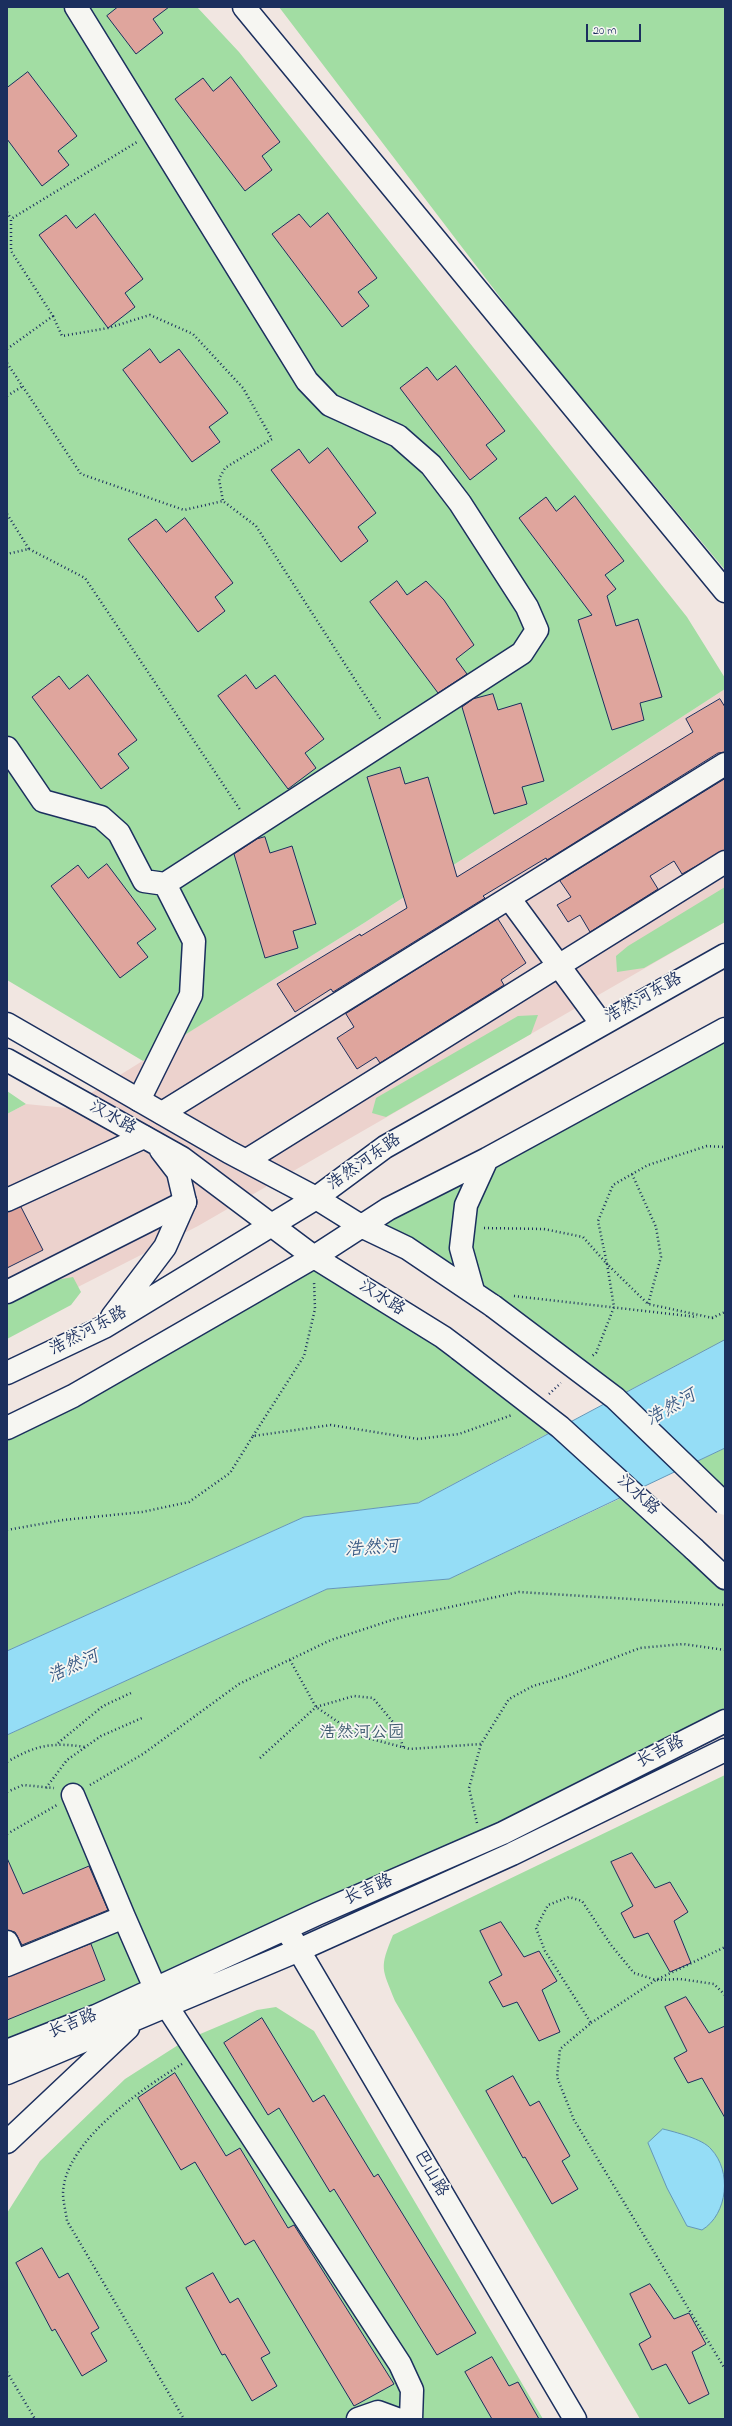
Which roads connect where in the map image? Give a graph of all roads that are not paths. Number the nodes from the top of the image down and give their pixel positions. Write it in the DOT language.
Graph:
graph roads {
  1 [pos="76,7"];
  2 [pos="244,7"];
  3 [pos="725,591"];
  4 [pos="7,748"];
  5 [pos="725,764"];
  6 [pos="725,862"];
  7 [pos="165,884"];
  8 [pos="509,898"];
  9 [pos="725,955"];
  10 [pos="559,965"];
  11 [pos="601,1023"];
  12 [pos="7,1024"];
  13 [pos="725,1029"];
  14 [pos="7,1060"];
  15 [pos="139,1100"];
  16 [pos="162,1113"];
  17 [pos="150,1140"];
  18 [pos="487,1159"];
  19 [pos="247,1160"];
  20 [pos="316,1198"];
  21 [pos="7,1200"];
  22 [pos="185,1202"];
  23 [pos="361,1226"];
  24 [pos="270,1227"];
  25 [pos="314,1257"];
  26 [pos="473,1291"];
  27 [pos="7,1292"];
  28 [pos="104,1326"];
  29 [pos="7,1373"];
  30 [pos="7,1428"];
  31 [pos="725,1504"];
  32 [pos="725,1578"];
  33 [pos="725,1721"];
  34 [pos="725,1750"];
  35 [pos="77,1793"];
  36 [pos="124,1917"];
  37 [pos="286,1928"];
  38 [pos="299,1950"];
  39 [pos="10,1956"];
  40 [pos="155,1988"];
  41 [pos="167,2007"];
  42 [pos="137,2019"];
  43 [pos="7,2051"];
  44 [pos="7,2073"];
  45 [pos="7,2142"];
  46 [pos="358,2419"];
  47 [pos="397,2419"];
  48 [pos="411,2419"];
  49 [pos="575,2419"];
  1 -- 7 [label="street"];
  2 -- 3 [label="street"];
  4 -- 7 [label="street"];
  5 -- 8 [label="street"];
  6 -- 10 [label="street"];
  7 -- 15 [label="street"];
  8 -- 10 [label="street"];
  8 -- 16 [label="street"];
  9 -- 11 [label="street, 浩然河东路"];
  10 -- 11 [label="street"];
  10 -- 19 [label="street"];
  11 -- 20 [label="street, 浩然河东路"];
  12 -- 15 [label="street, 汉水路"];
  13 -- 18 [label="street"];
  14 -- 17 [label="street, 汉水路"];
  15 -- 16 [label="street, 汉水路"];
  16 -- 19 [label="street, 汉水路"];
  17 -- 21 [label="street"];
  17 -- 22 [label="street"];
  17 -- 24 [label="street, 汉水路"];
  18 -- 23 [label="street"];
  18 -- 26 [label="street"];
  19 -- 20 [label="street, 汉水路"];
  20 -- 23 [label="street, 汉水路"];
  20 -- 24 [label="street, 浩然河东路"];
  22 -- 27 [label="street"];
  22 -- 28 [label="street"];
  23 -- 25 [label="street"];
  23 -- 26 [label="street, 汉水路"];
  24 -- 25 [label="street, 汉水路"];
  24 -- 28 [label="street, 浩然河东路"];
  25 -- 30 [label="street"];
  25 -- 32 [label="street, 汉水路, bridge"];
  26 -- 31 [label="street, 汉水路, bridge"];
  28 -- 29 [label="street, 浩然河东路"];
  33 -- 37 [label="street, 长吉路"];
  34 -- 38 [label="street, 长吉路"];
  35 -- 36 [label="street"];
  36 -- 39 [label="street"];
  36 -- 40 [label="street"];
  37 -- 38 [label="street, 巴山路"];
  37 -- 40 [label="street, 长吉路"];
  38 -- 41 [label="street, 长吉路"];
  38 -- 49 [label="street, 巴山路"];
  40 -- 41 [label="street"];
  40 -- 43 [label="street, 长吉路"];
  41 -- 42 [label="street, 长吉路"];
  41 -- 48 [label="street"];
  42 -- 44 [label="street, 长吉路"];
  42 -- 45 [label="street"];
  46 -- 47 [label="street"];
}
